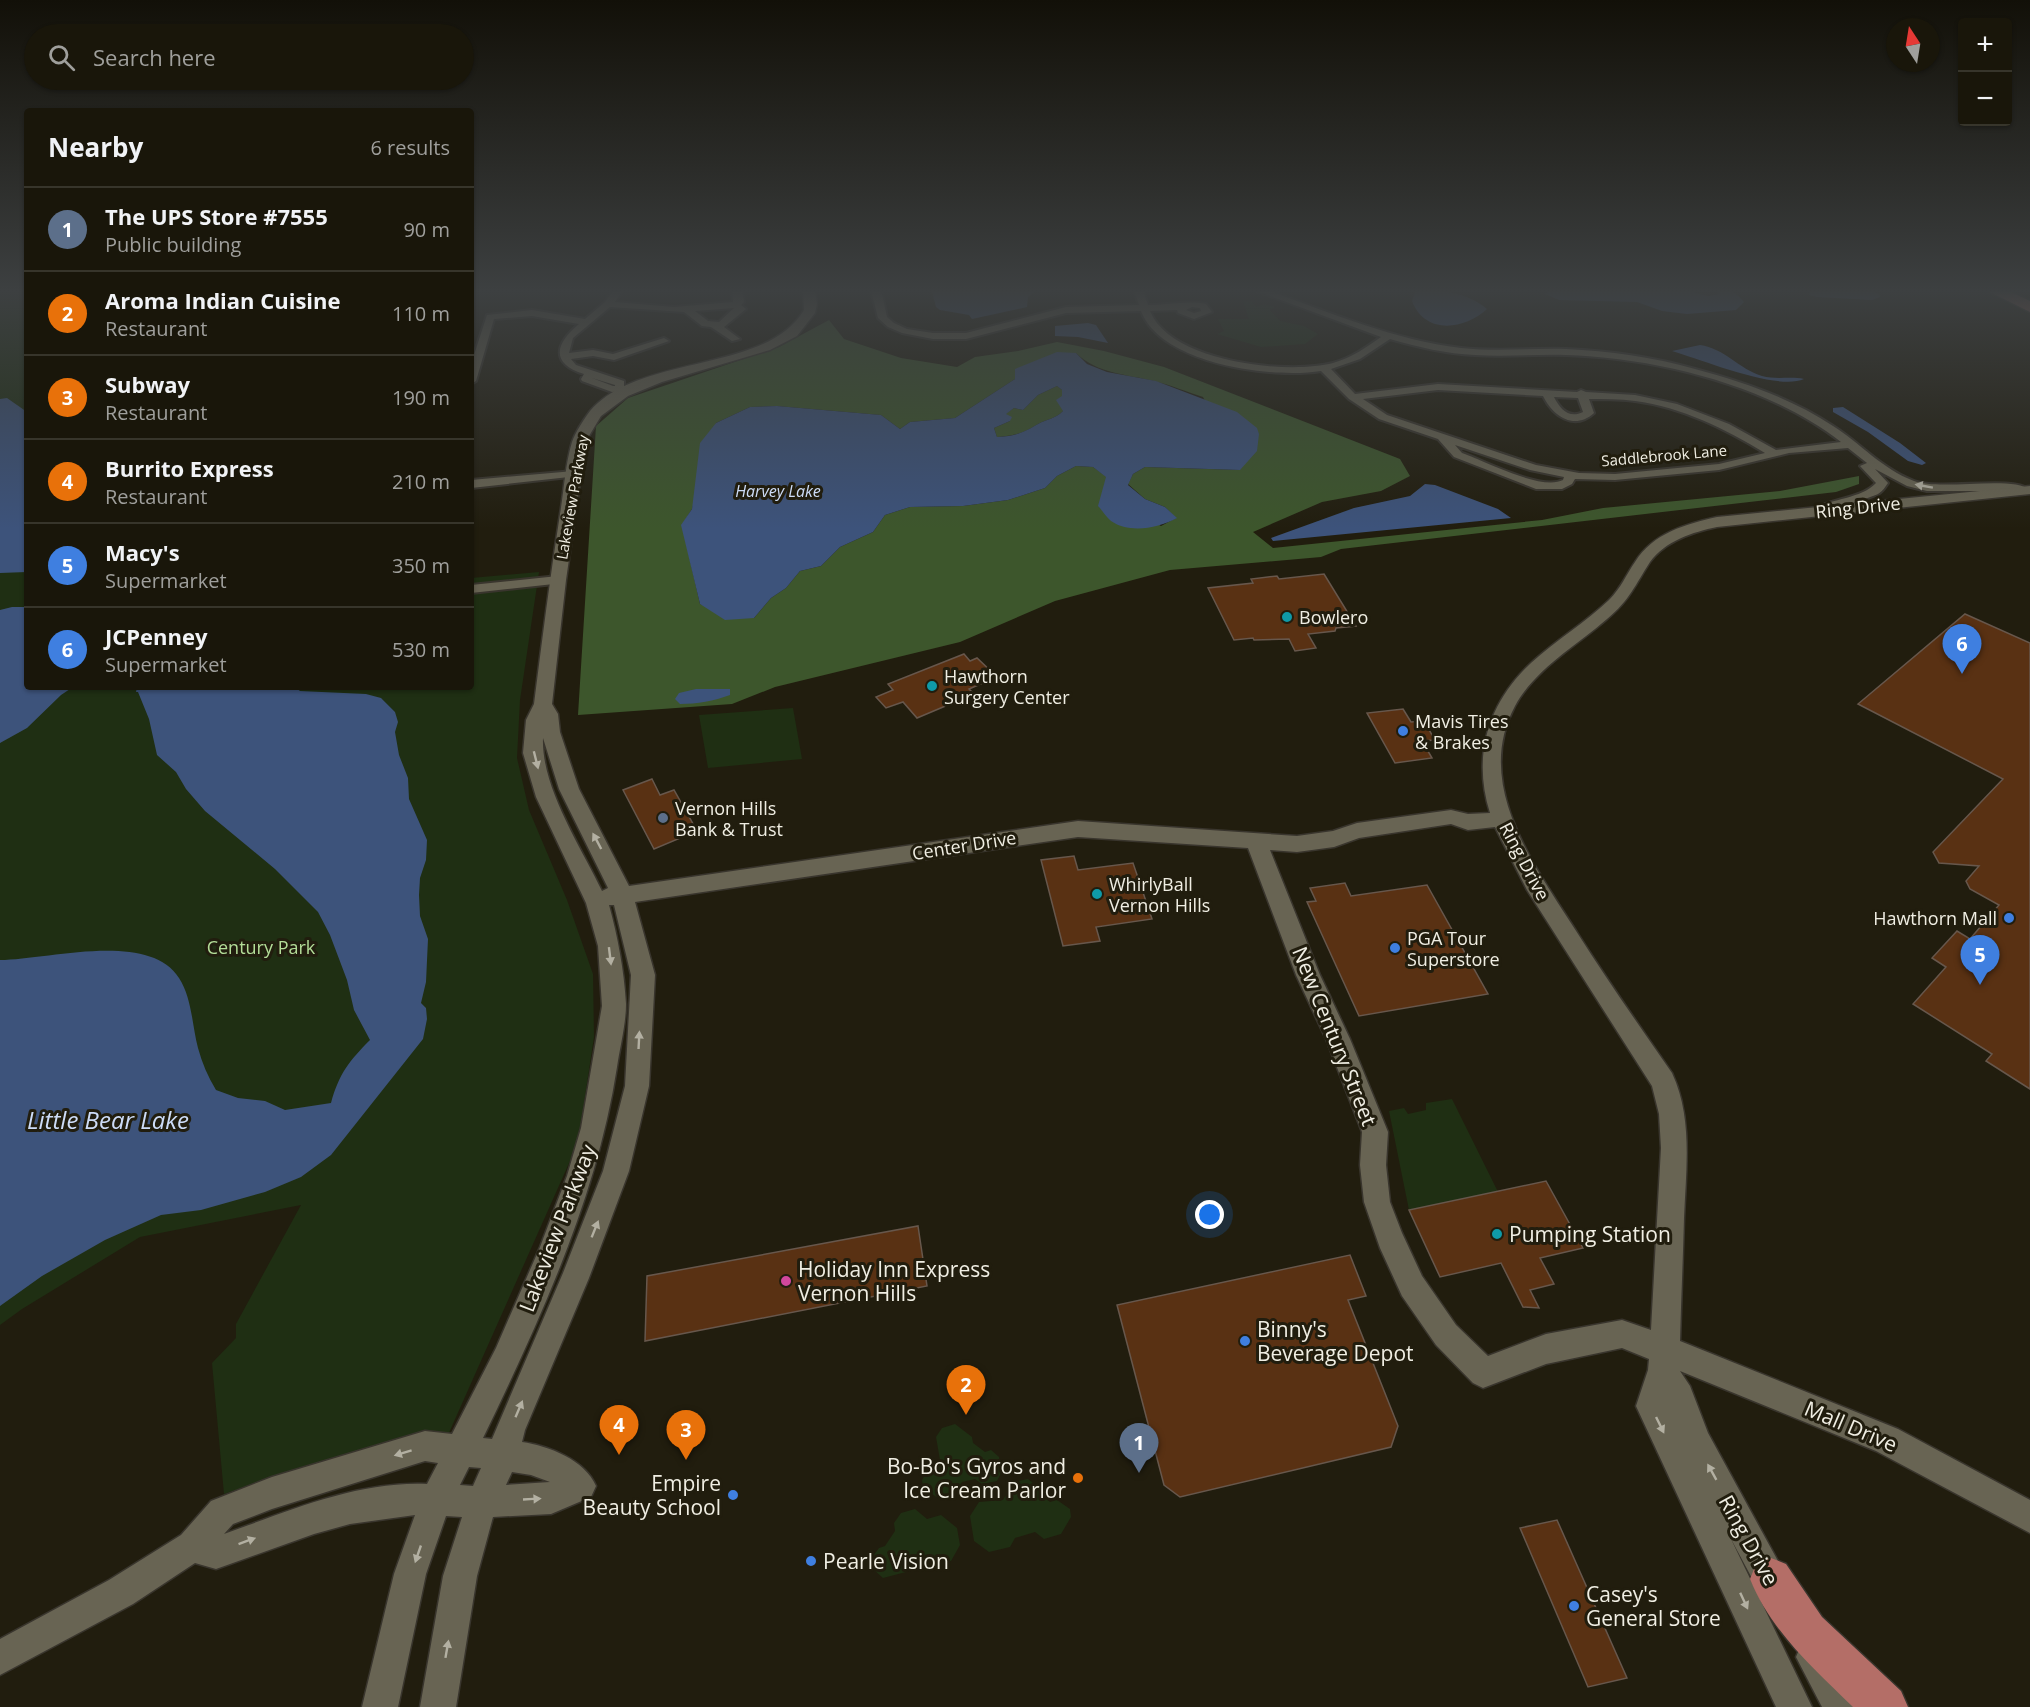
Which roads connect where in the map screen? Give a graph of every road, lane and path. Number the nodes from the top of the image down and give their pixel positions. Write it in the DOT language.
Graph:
graph roads {
  1 [pos="577,370"];
  2 [pos="590,370"];
  3 [pos="688,370"];
  4 [pos="1326,370"];
  5 [pos="1663,370"];
  6 [pos="1685,370"];
  7 [pos="584,373"];
  8 [pos="624,390"];
  9 [pos="1546,392"];
  10 [pos="1581,393"];
  11 [pos="1353,397"];
  12 [pos="1852,444"];
  13 [pos="1839,445"];
  14 [pos="1775,454"];
  15 [pos="574,474"];
  16 [pos="474,484"];
  17 [pos="2027,490"];
  18 [pos="1818,512"];
  19 [pos="558,580"];
  20 [pos="474,589"];
  21 [pos="543,704"];
  22 [pos="1502,819"];
  23 [pos="1256,842"];
  24 [pos="622,894"];
  25 [pos="595,900"];
  26 [pos="1664,1360"];
  27 [pos="460,1451"];
  28 [pos="504,1454"];
  29 [pos="437,1498"];
  30 [pos="483,1502"];
  31 [pos="2030,1517"];
  32 [pos="192,1546"];
  33 [pos="1771,1579"];
  34 [pos="0,1658"];
  35 [pos="380,1707"];
  36 [pos="438,1707"];
  37 [pos="1794,1707"];
  38 [pos="1841,1707"];
  39 [pos="1885,1707"];
  1 -- 7 [label="street"];
  2 -- 7 [label="street"];
  3 -- 8 [label="street, Lakeview Parkway"];
  4 -- 11 [label="street"];
  5 -- 13 [label="street"];
  6 -- 12 [label="street"];
  7 -- 8 [label="street"];
  8 -- 15 [label="street, Lakeview Parkway"];
  9 -- 10 [label="street"];
  9 -- 10 [label="street"];
  9 -- 11 [label="street"];
  10 -- 14 [label="street"];
  11 -- 14 [label="street, Saddlebrook Lane"];
  12 -- 13 [label="street, Saddlebrook Lane"];
  17 -- 12 [label="street, one-way"];
  13 -- 14 [label="street, Saddlebrook Lane"];
  13 -- 18 [label="street"];
  15 -- 16 [label="street"];
  15 -- 19 [label="street, Lakeview Parkway"];
  17 -- 18 [label="street, Ring Drive"];
  18 -- 22 [label="street, Ring Drive"];
  19 -- 20 [label="street"];
  19 -- 21 [label="street, Lakeview Parkway"];
  24 -- 21 [label="street, Lakeview Parkway, one-way"];
  21 -- 25 [label="street, Lakeview Parkway, one-way"];
  22 -- 23 [label="street, Center Drive"];
  22 -- 26 [label="street, Ring Drive"];
  23 -- 24 [label="street, Center Drive"];
  23 -- 26 [label="street, New Century Street"];
  24 -- 25 [label="street, Center Drive"];
  28 -- 24 [label="street, Lakeview Parkway, one-way"];
  25 -- 27 [label="street, Lakeview Parkway, one-way"];
  26 -- 31 [label="street, Mall Drive"];
  33 -- 26 [label="street, Ring Drive, one-way"];
  26 -- 37 [label="street, Ring Drive, one-way"];
  27 -- 28 [label="street"];
  27 -- 29 [label="street, Lakeview Parkway"];
  27 -- 32 [label="street, one-way"];
  28 -- 30 [label="street, Lakeview Parkway"];
  30 -- 28 [label="street, one-way"];
  29 -- 30 [label="street"];
  32 -- 29 [label="street, one-way"];
  29 -- 35 [label="street, Lakeview Parkway, one-way"];
  36 -- 30 [label="street, Lakeview Parkway, one-way"];
  32 -- 34 [label="street"];
  33 -- 38 [label="street, Ring Drive"];
  33 -- 39 [label="main road"];
}
